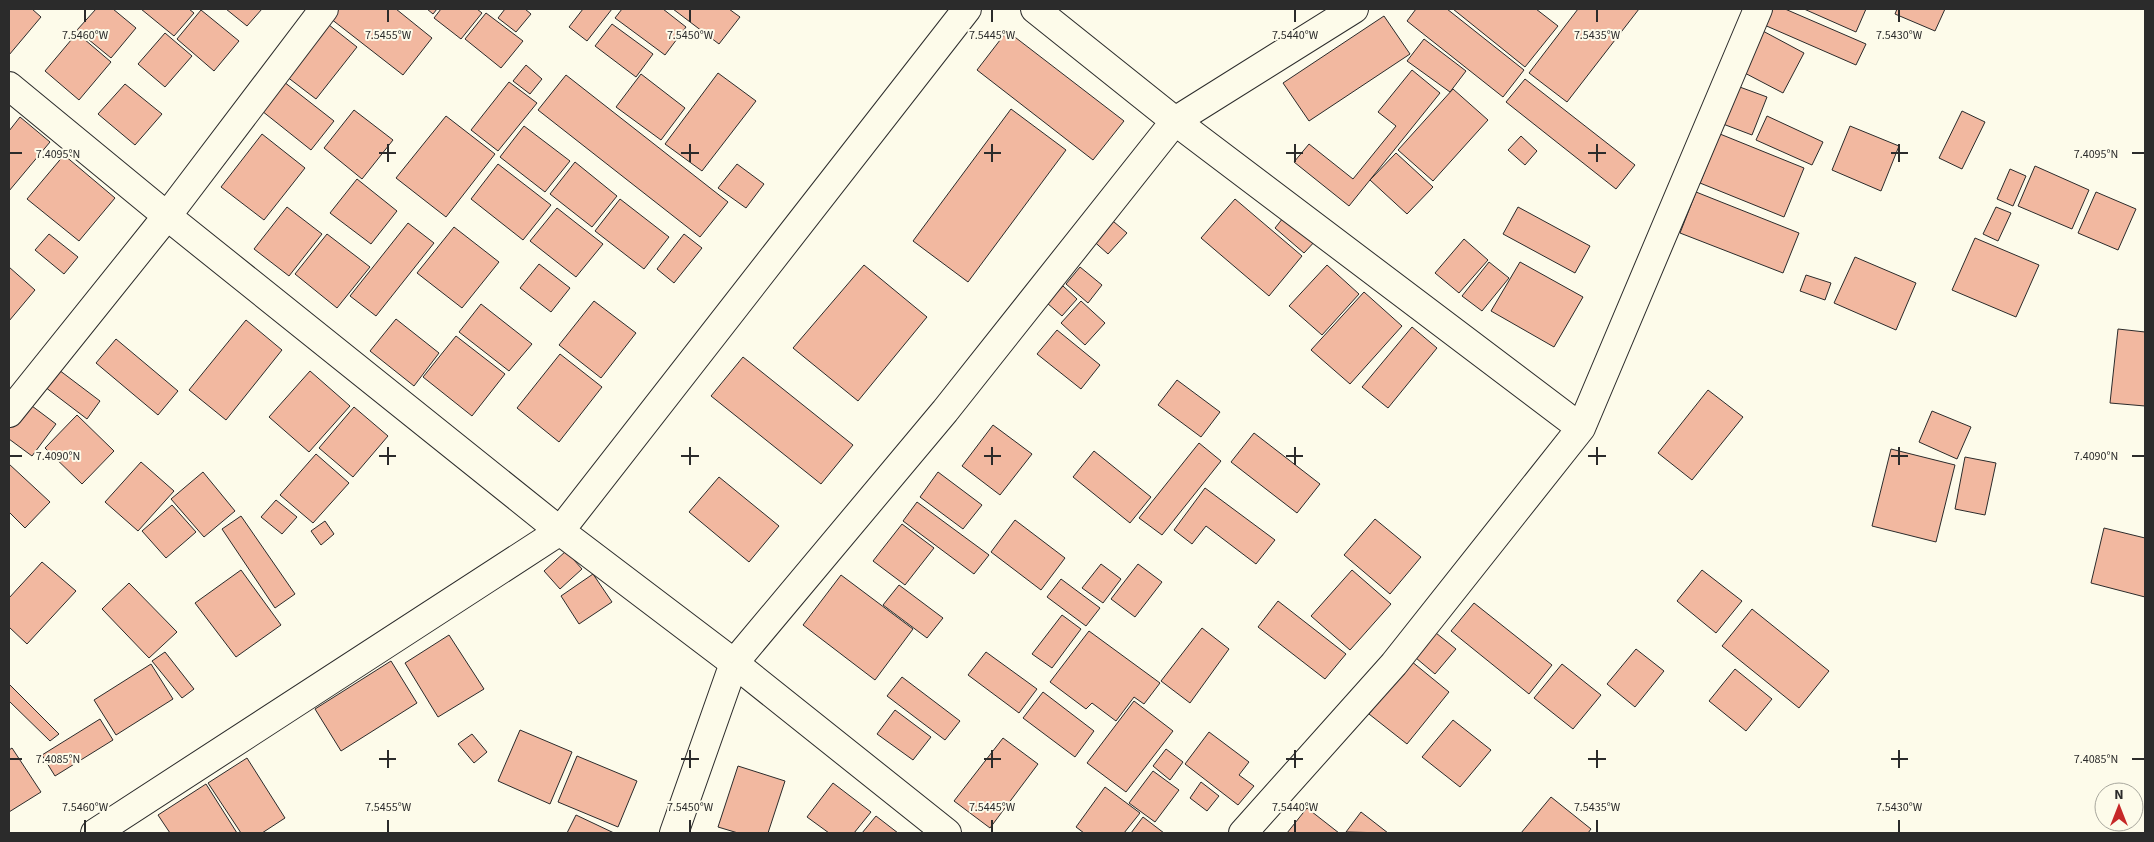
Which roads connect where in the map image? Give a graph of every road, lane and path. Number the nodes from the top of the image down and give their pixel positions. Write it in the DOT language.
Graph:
graph roads {
  1 [pos="324,9"];
  2 [pos="967,9"];
  3 [pos="1035,9"];
  4 [pos="1354,9"];
  5 [pos="1758,9"];
  6 [pos="9,86"];
  7 [pos="1175,120"];
  8 [pos="167,216"];
  9 [pos="9,413"];
  10 [pos="1581,428"];
  11 [pos="560,531"];
  12 [pos="734,663"];
  13 [pos="95,833"];
  14 [pos="674,833"];
  15 [pos="947,833"];
  16 [pos="1243,833"];
  1 -- 8 [label="street"];
  2 -- 11 [label="street"];
  3 -- 7 [label="street"];
  4 -- 7 [label="street"];
  5 -- 10 [label="street"];
  6 -- 8 [label="street"];
  7 -- 10 [label="street"];
  7 -- 12 [label="street"];
  8 -- 9 [label="street"];
  8 -- 11 [label="street"];
  10 -- 16 [label="street"];
  11 -- 12 [label="street"];
  11 -- 13 [label="street"];
  12 -- 14 [label="street"];
  12 -- 15 [label="street"];
}
